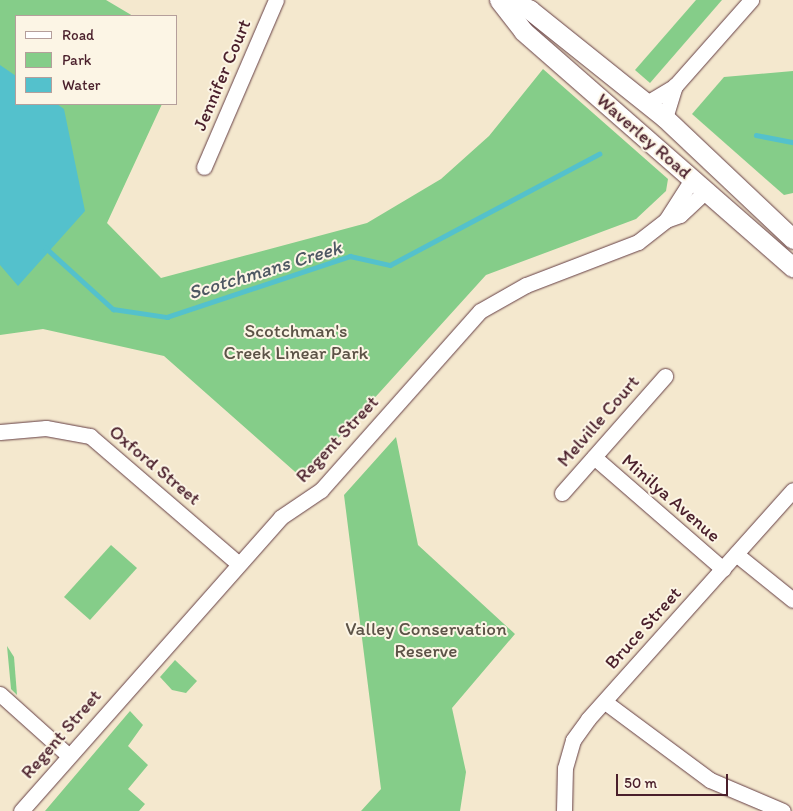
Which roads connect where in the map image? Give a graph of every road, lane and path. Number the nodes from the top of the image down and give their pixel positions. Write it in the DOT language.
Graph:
graph roads {
  1 [pos="276,0"];
  2 [pos="499,0"];
  3 [pos="509,0"];
  4 [pos="751,0"];
  5 [pos="675,86"];
  6 [pos="647,103"];
  7 [pos="665,118"];
  8 [pos="715,162"];
  9 [pos="204,166"];
  10 [pos="700,184"];
  11 [pos="793,239"];
  12 [pos="793,267"];
  13 [pos="665,376"];
  14 [pos="0,432"];
  15 [pos="594,457"];
  16 [pos="793,490"];
  17 [pos="562,493"];
  18 [pos="736,554"];
  19 [pos="239,564"];
  20 [pos="723,569"];
  21 [pos="793,600"];
  22 [pos="0,694"];
  23 [pos="604,702"];
  24 [pos="68,756"];
  25 [pos="20,811"];
  26 [pos="564,811"];
  27 [pos="783,811"];
  1 -- 9 [label="street, Jennifer Court"];
  2 -- 10 [label="main road, Waverley Road"];
  3 -- 6 [label="main road, Waverley Road"];
  4 -- 5 [label="street"];
  5 -- 6 [label="street"];
  5 -- 7 [label="street"];
  6 -- 7 [label="main road, Waverley Road"];
  7 -- 8 [label="main road, Waverley Road"];
  8 -- 10 [label="main road"];
  8 -- 11 [label="main road, Waverley Road"];
  10 -- 12 [label="main road, Waverley Road"];
  10 -- 19 [label="street, Regent Street"];
  13 -- 15 [label="street, Melville Court"];
  14 -- 19 [label="street, Oxford Street"];
  15 -- 17 [label="street, Melville Court"];
  15 -- 20 [label="street, Minilya Avenue"];
  16 -- 18 [label="street, Bruce Street"];
  18 -- 20 [label="street, Bruce Street"];
  18 -- 21 [label="street"];
  19 -- 24 [label="street, Regent Street"];
  20 -- 23 [label="street, Bruce Street"];
  22 -- 24 [label="street"];
  23 -- 26 [label="street, Bruce Street"];
  23 -- 27 [label="street"];
  24 -- 25 [label="street, Regent Street"];
}
